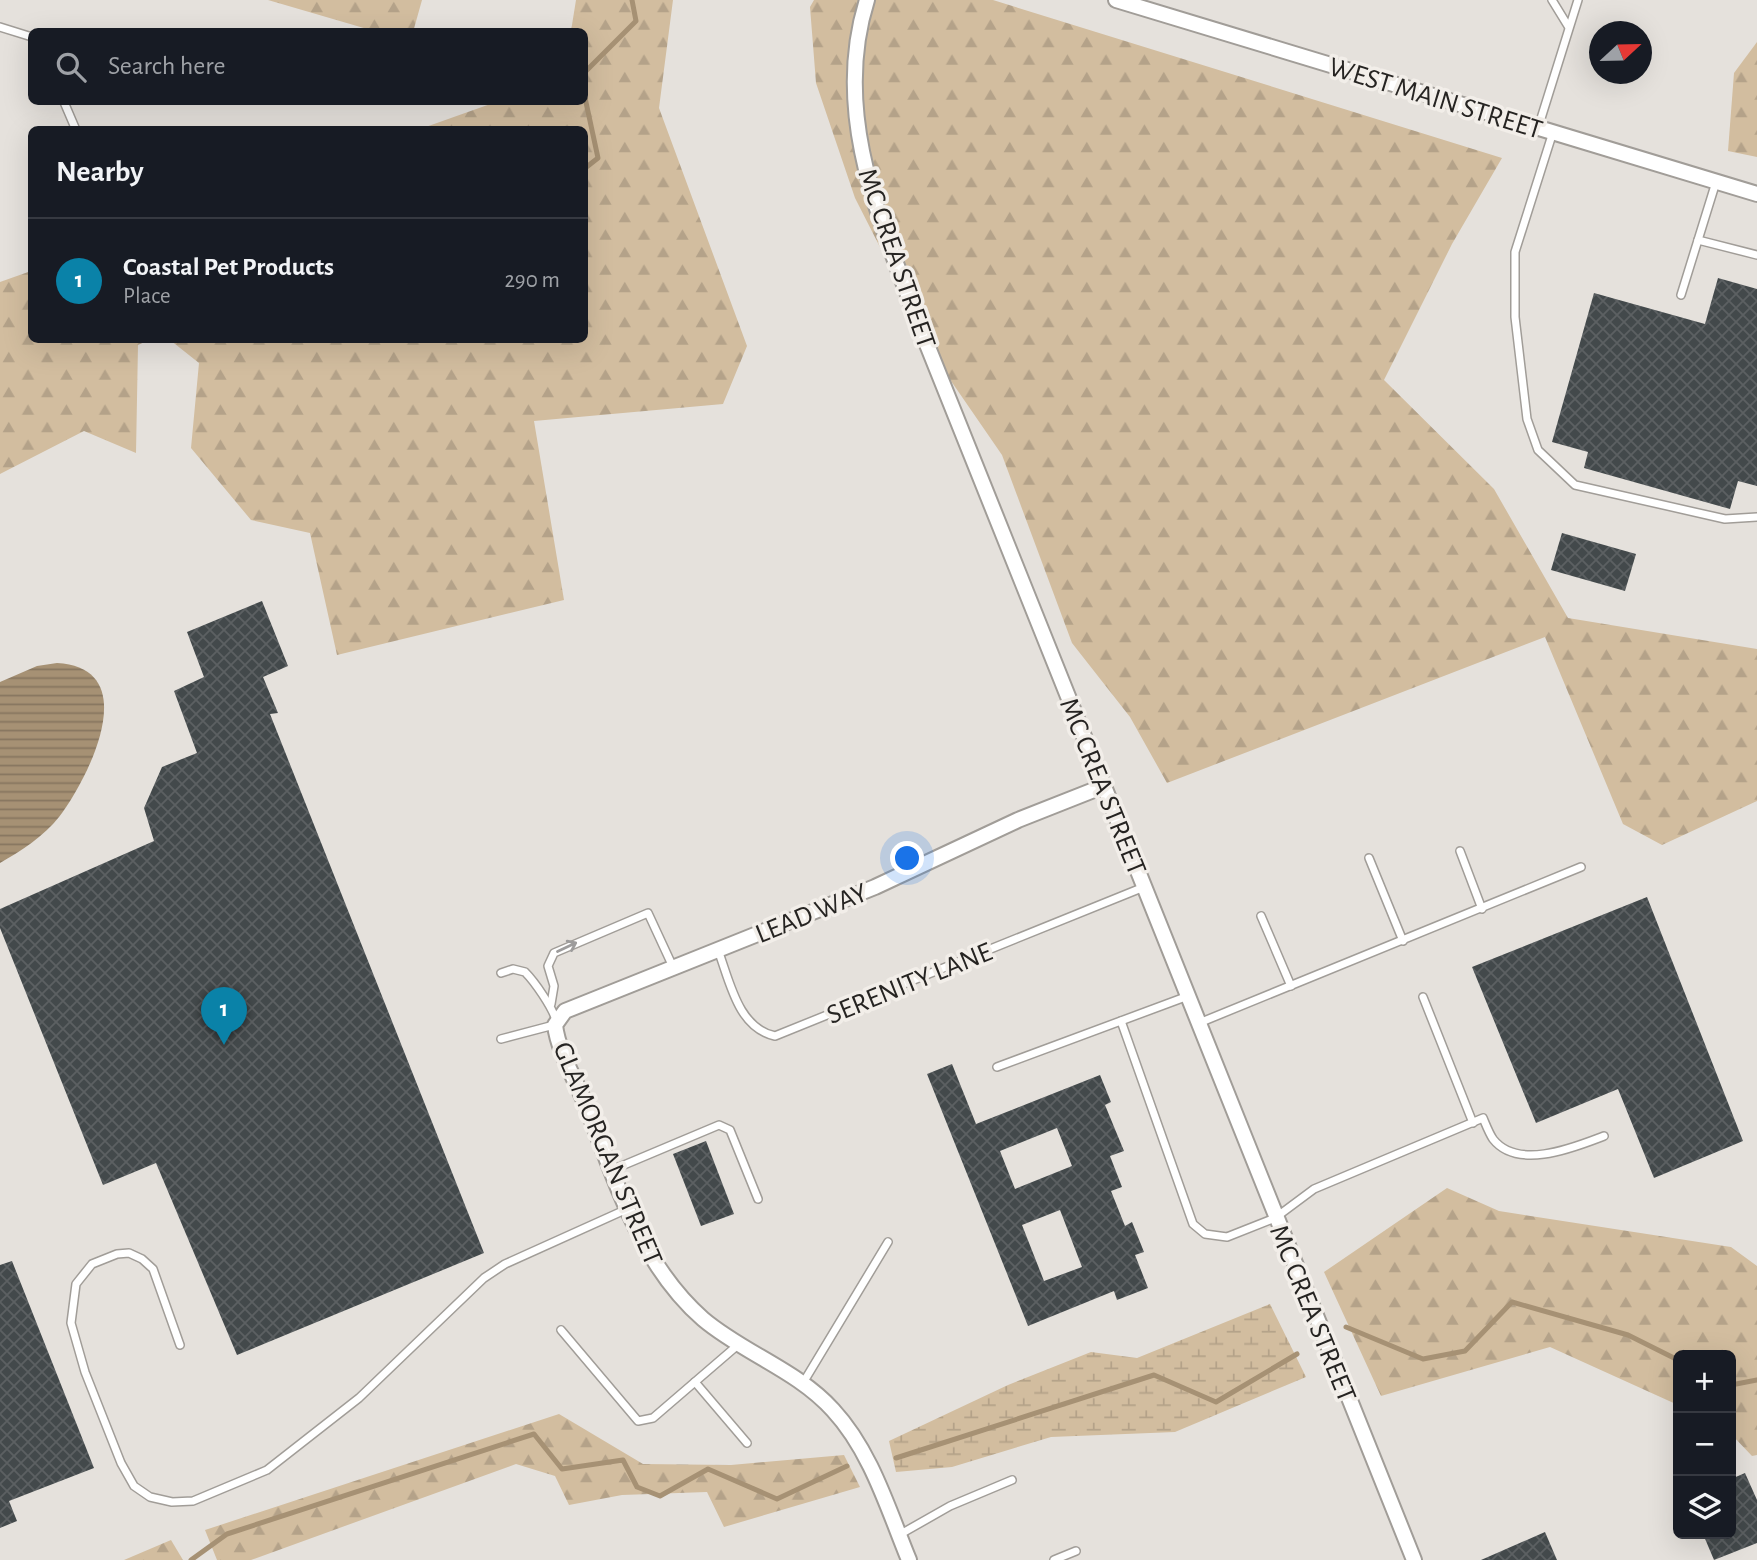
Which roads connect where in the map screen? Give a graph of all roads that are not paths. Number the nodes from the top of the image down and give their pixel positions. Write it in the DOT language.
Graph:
graph roads {
  1 [pos="867,0"];
  2 [pos="1116,0"];
  3 [pos="1552,0"];
  4 [pos="1578,0"];
  5 [pos="1568,26"];
  6 [pos="0,27"];
  7 [pos="28,36"];
  8 [pos="65,105"];
  9 [pos="74,126"];
  10 [pos="1538,128"];
  11 [pos="1553,132"];
  12 [pos="1716,182"];
  13 [pos="1757,194"];
  14 [pos="1698,240"];
  15 [pos="1757,255"];
  16 [pos="1681,295"];
  17 [pos="1757,517"];
  18 [pos="1104,786"];
  19 [pos="1460,851"];
  20 [pos="1369,858"];
  21 [pos="1581,867"];
  22 [pos="1145,887"];
  23 [pos="1482,909"];
  24 [pos="1261,916"];
  25 [pos="1403,942"];
  26 [pos="718,950"];
  27 [pos="673,967"];
  28 [pos="501,973"];
  29 [pos="1291,986"];
  30 [pos="1188,996"];
  31 [pos="1423,997"];
  32 [pos="551,1004"];
  33 [pos="1121,1021"];
  34 [pos="556,1022"];
  35 [pos="1198,1023"];
  36 [pos="500,1039"];
  37 [pos="997,1067"];
  38 [pos="1473,1123"];
  39 [pos="1604,1136"];
  40 [pos="612,1170"];
  41 [pos="758,1199"];
  42 [pos="628,1209"];
  43 [pos="1275,1218"];
  44 [pos="888,1242"];
  45 [pos="561,1330"];
  46 [pos="740,1344"];
  47 [pos="180,1345"];
  48 [pos="695,1382"];
  49 [pos="803,1384"];
  50 [pos="747,1443"];
  51 [pos="1012,1480"];
  52 [pos="899,1535"];
  53 [pos="1076,1551"];
  54 [pos="909,1560"];
  55 [pos="1054,1560"];
  56 [pos="1414,1560"];
  1 -- 18 [label="street, MC CREA STREET"];
  2 -- 10 [label="street, WEST MAIN STREET"];
  3 -- 5 [label="lane"];
  4 -- 5 [label="lane"];
  5 -- 10 [label="lane"];
  6 -- 7 [label="lane"];
  8 -- 9 [label="lane"];
  10 -- 11 [label="street, WEST MAIN STREET"];
  11 -- 12 [label="street, WEST MAIN STREET"];
  11 -- 17 [label="lane"];
  12 -- 13 [label="street, WEST MAIN STREET"];
  12 -- 14 [label="lane"];
  14 -- 15 [label="lane"];
  14 -- 16 [label="lane"];
  18 -- 22 [label="street, MC CREA STREET"];
  18 -- 26 [label="street, LEAD WAY"];
  19 -- 23 [label="lane"];
  20 -- 25 [label="lane"];
  21 -- 23 [label="lane"];
  22 -- 26 [label="lane, SERENITY LANE"];
  22 -- 30 [label="street, MC CREA STREET"];
  23 -- 25 [label="lane"];
  24 -- 29 [label="lane"];
  25 -- 29 [label="lane"];
  26 -- 27 [label="street, LEAD WAY"];
  32 -- 27 [label="lane, one-way"];
  27 -- 34 [label="street, LEAD WAY"];
  28 -- 32 [label="lane"];
  29 -- 35 [label="lane"];
  30 -- 33 [label="lane"];
  30 -- 35 [label="street, MC CREA STREET"];
  31 -- 38 [label="lane"];
  32 -- 34 [label="lane"];
  33 -- 37 [label="lane"];
  33 -- 43 [label="lane"];
  34 -- 36 [label="lane"];
  34 -- 40 [label="street, GLAMORGAN STREET"];
  35 -- 43 [label="street, MC CREA STREET"];
  38 -- 39 [label="lane"];
  38 -- 43 [label="lane"];
  40 -- 41 [label="lane"];
  40 -- 42 [label="street, GLAMORGAN STREET"];
  42 -- 46 [label="street, GLAMORGAN STREET"];
  42 -- 47 [label="lane"];
  43 -- 56 [label="street, MC CREA STREET"];
  44 -- 49 [label="lane"];
  45 -- 48 [label="lane"];
  46 -- 48 [label="lane"];
  46 -- 49 [label="street, GLAMORGAN STREET"];
  48 -- 50 [label="lane"];
  49 -- 52 [label="street, GLAMORGAN STREET"];
  51 -- 52 [label="lane"];
  52 -- 54 [label="street, GLAMORGAN STREET"];
  53 -- 55 [label="lane"];
}
